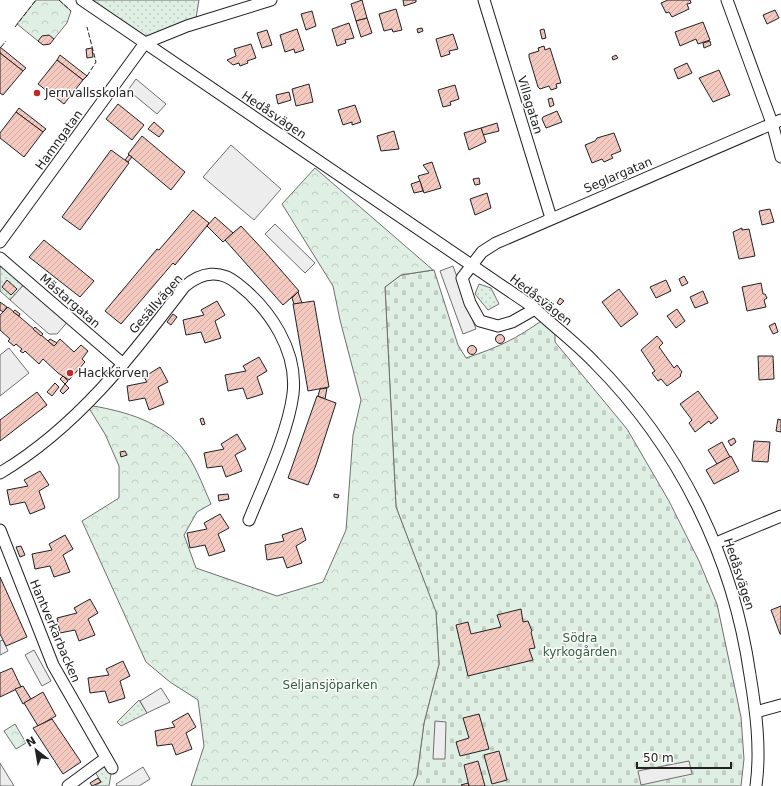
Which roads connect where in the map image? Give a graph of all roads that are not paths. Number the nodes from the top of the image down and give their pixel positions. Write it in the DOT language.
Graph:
graph roads {
  1 [pos="82,0"];
  2 [pos="271,0"];
  3 [pos="484,0"];
  4 [pos="727,0"];
  5 [pos="145,43"];
  6 [pos="777,122"];
  7 [pos="781,157"];
  8 [pos="551,218"];
  9 [pos="0,242"];
  10 [pos="0,258"];
  11 [pos="472,264"];
  12 [pos="535,309"];
  13 [pos="123,364"];
  14 [pos="0,473"];
  15 [pos="781,516"];
  16 [pos="249,520"];
  17 [pos="0,530"];
  18 [pos="716,543"];
  19 [pos="781,706"];
  20 [pos="756,712"];
  21 [pos="106,758"];
  22 [pos="112,768"];
  23 [pos="68,786"];
  24 [pos="756,786"];
  1 -- 5 [label="street, Hedåsvägen"];
  2 -- 5 [label="street"];
  3 -- 8 [label="street, Villagatan"];
  4 -- 6 [label="street"];
  5 -- 9 [label="street, Hamngatan"];
  5 -- 11 [label="street, Hedåsvägen"];
  6 -- 7 [label="street"];
  6 -- 8 [label="street, Seglargatan"];
  8 -- 11 [label="street, Seglargatan"];
  10 -- 13 [label="street, Mästargatan"];
  11 -- 12 [label="street, Hedåsvägen"];
  11 -- 12 [label="street, Seglargatan"];
  12 -- 18 [label="street, Hedåsvägen"];
  13 -- 14 [label="street, Gesällvägen"];
  13 -- 16 [label="street, Gesällvägen"];
  15 -- 18 [label="street"];
  17 -- 21 [label="street, Hantverkarbacken"];
  18 -- 20 [label="street, Hedåsvägen"];
  19 -- 20 [label="street"];
  20 -- 24 [label="street, Hedåsvägen"];
  21 -- 22 [label="street, Hantverkarbacken"];
  21 -- 23 [label="street"];
}
